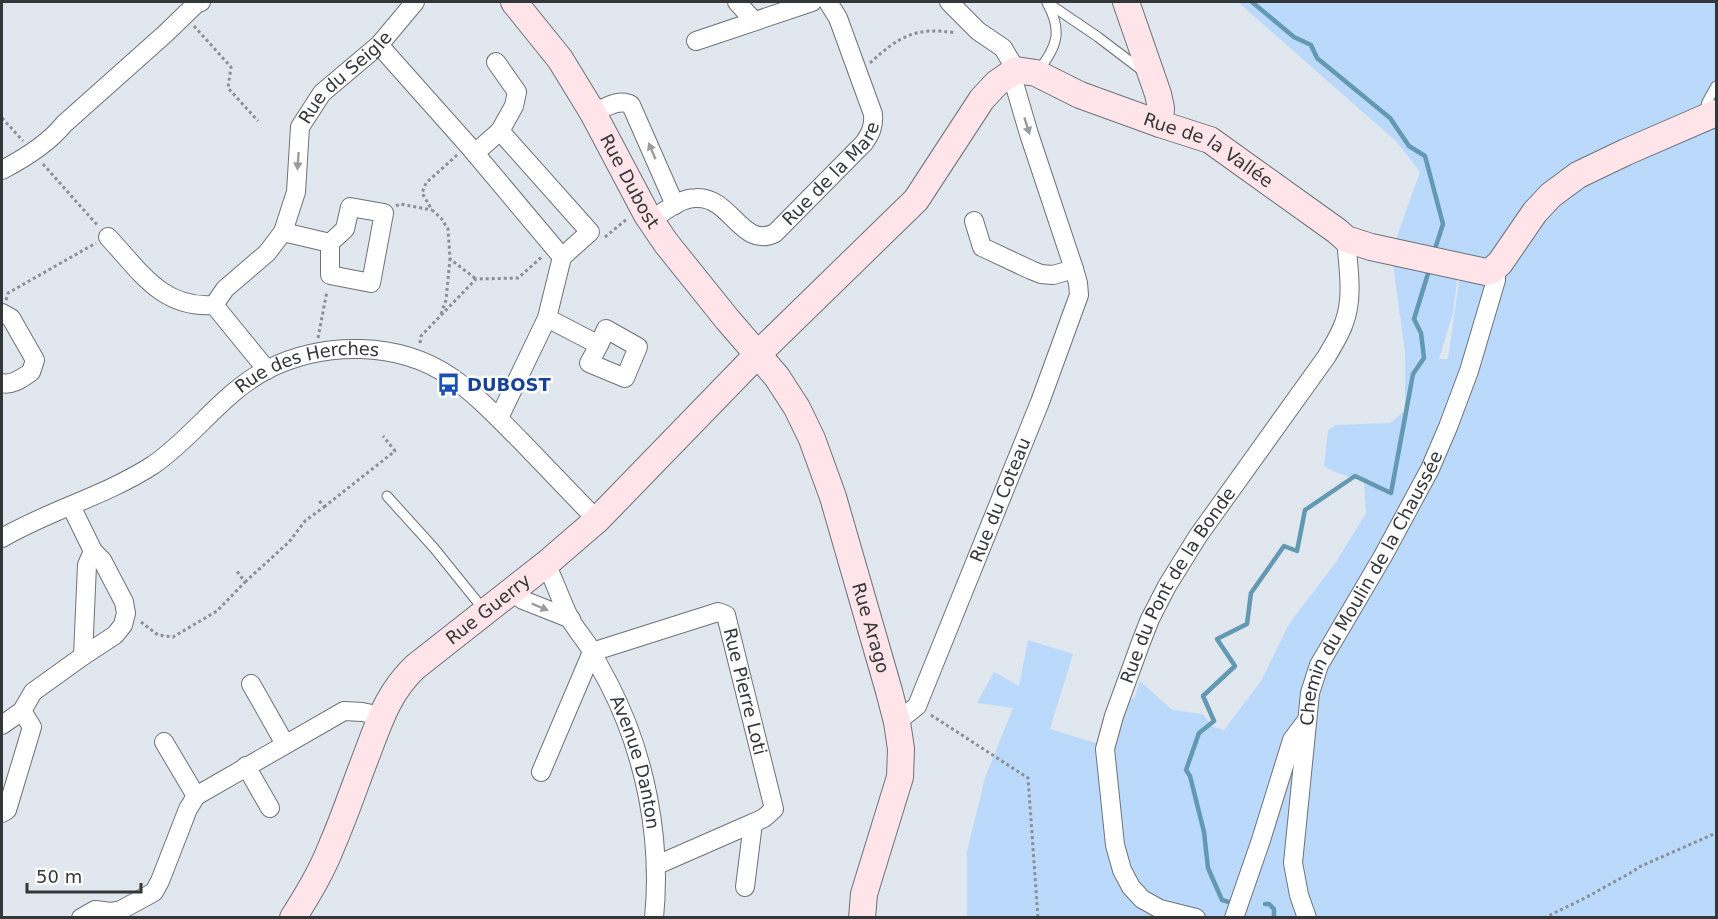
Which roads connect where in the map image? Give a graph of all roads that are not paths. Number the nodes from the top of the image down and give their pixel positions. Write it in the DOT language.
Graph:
graph roads {
  1 [pos="201,2"];
  2 [pos="415,2"];
  3 [pos="514,2"];
  4 [pos="737,2"];
  5 [pos="812,2"];
  6 [pos="828,2"];
  7 [pos="949,2"];
  8 [pos="1047,2"];
  9 [pos="1126,2"];
  10 [pos="754,21"];
  11 [pos="696,41"];
  12 [pos="379,45"];
  13 [pos="496,62"];
  14 [pos="1026,71"];
  15 [pos="1151,73"];
  16 [pos="1716,86"];
  17 [pos="593,113"];
  18 [pos="1711,115"];
  19 [pos="1160,124"];
  20 [pos="500,131"];
  21 [pos="471,149"];
  22 [pos="2,170"];
  23 [pos="675,205"];
  24 [pos="647,213"];
  25 [pos="974,221"];
  26 [pos="283,232"];
  27 [pos="108,237"];
  28 [pos="1346,239"];
  29 [pos="330,243"];
  30 [pos="558,251"];
  31 [pos="1496,267"];
  32 [pos="1074,269"];
  33 [pos="214,305"];
  34 [pos="2,313"];
  35 [pos="547,318"];
  36 [pos="599,345"];
  37 [pos="758,354"];
  38 [pos="267,370"];
  39 [pos="2,383"];
  40 [pos="499,418"];
  41 [pos="387,496"];
  42 [pos="71,506"];
  43 [pos="597,520"];
  44 [pos="2,538"];
  45 [pos="93,551"];
  46 [pos="546,564"];
  47 [pos="511,592"];
  48 [pos="486,611"];
  49 [pos="571,620"];
  50 [pos="592,652"];
  51 [pos="83,656"];
  52 [pos="251,684"];
  53 [pos="22,711"];
  54 [pos="907,714"];
  55 [pos="382,716"];
  56 [pos="1308,718"];
  57 [pos="2,725"];
  58 [pos="164,742"];
  59 [pos="285,744"];
  60 [pos="246,766"];
  61 [pos="541,772"];
  62 [pos="196,796"];
  63 [pos="270,808"];
  64 [pos="2,813"];
  65 [pos="753,823"];
  66 [pos="657,865"];
  67 [pos="745,887"];
  68 [pos="81,918"];
  69 [pos="293,918"];
  70 [pos="654,918"];
  71 [pos="862,918"];
  72 [pos="1196,918"];
  73 [pos="1234,918"];
  74 [pos="1307,918"];
  1 -- 22 [label="street"];
  2 -- 12 [label="street, Rue du Seigle"];
  3 -- 17 [label="street, Rue Dubost"];
  4 -- 10 [label="street"];
  5 -- 10 [label="street"];
  6 -- 23 [label="street, Rue de la Mare"];
  7 -- 14 [label="street"];
  8 -- 14 [label="lane"];
  8 -- 15 [label="lane"];
  9 -- 15 [label="street"];
  10 -- 11 [label="street"];
  12 -- 21 [label="street"];
  12 -- 26 [label="street, Rue du Seigle, one-way"];
  13 -- 20 [label="street"];
  14 -- 19 [label="street, Rue de la Vallée"];
  14 -- 32 [label="street, Rue du Coteau, one-way"];
  14 -- 37 [label="street"];
  15 -- 19 [label="street"];
  16 -- 18 [label="lane"];
  23 -- 17 [label="street, one-way"];
  17 -- 24 [label="street, Rue Dubost"];
  18 -- 31 [label="street"];
  19 -- 28 [label="street, Rue de la Vallée"];
  20 -- 21 [label="street"];
  20 -- 30 [label="street"];
  21 -- 30 [label="street"];
  23 -- 24 [label="street, Rue de la Mare"];
  24 -- 37 [label="street, Rue Dubost"];
  25 -- 32 [label="street"];
  26 -- 29 [label="street"];
  26 -- 33 [label="street, Rue du Seigle"];
  27 -- 33 [label="street"];
  28 -- 31 [label="street, Rue de la Vallée"];
  28 -- 72 [label="street, Rue du Pont de la Bonde"];
  29 -- 29 [label="street"];
  30 -- 35 [label="street"];
  31 -- 56 [label="street, Chemin du Moulin de la Chaussée"];
  32 -- 54 [label="street, Rue du Coteau"];
  33 -- 38 [label="street"];
  34 -- 39 [label="street"];
  35 -- 36 [label="street"];
  35 -- 40 [label="street"];
  37 -- 43 [label="street, Rue Guerry"];
  37 -- 54 [label="street, Rue Arago"];
  38 -- 40 [label="street, Rue des Herches"];
  38 -- 42 [label="street, Rue des Herches"];
  40 -- 43 [label="street, Rue des Herches"];
  41 -- 48 [label="lane"];
  42 -- 44 [label="street, Rue des Herches"];
  42 -- 45 [label="street"];
  43 -- 46 [label="street, Rue Guerry"];
  45 -- 51 [label="street"];
  45 -- 51 [label="street"];
  46 -- 47 [label="street, Rue Guerry"];
  46 -- 49 [label="street, Avenue Danton"];
  47 -- 48 [label="street, Rue Guerry"];
  47 -- 49 [label="street, one-way"];
  48 -- 55 [label="street, Rue Guerry"];
  49 -- 50 [label="street, Avenue Danton"];
  50 -- 61 [label="street"];
  50 -- 65 [label="street, Rue Pierre Loti"];
  50 -- 66 [label="street, Avenue Danton"];
  51 -- 53 [label="street"];
  52 -- 59 [label="street"];
  53 -- 57 [label="street"];
  53 -- 64 [label="street"];
  54 -- 71 [label="street, Rue Arago"];
  55 -- 59 [label="street"];
  55 -- 69 [label="street, Rue Guerry"];
  56 -- 73 [label="street"];
  56 -- 74 [label="street, Chemin du Moulin de la Chaussée"];
  58 -- 62 [label="street"];
  59 -- 60 [label="street"];
  60 -- 62 [label="street"];
  60 -- 63 [label="street"];
  62 -- 68 [label="street"];
  65 -- 66 [label="street, Rue Pierre Loti"];
  65 -- 67 [label="street"];
  66 -- 70 [label="street, Avenue Danton"];
}
